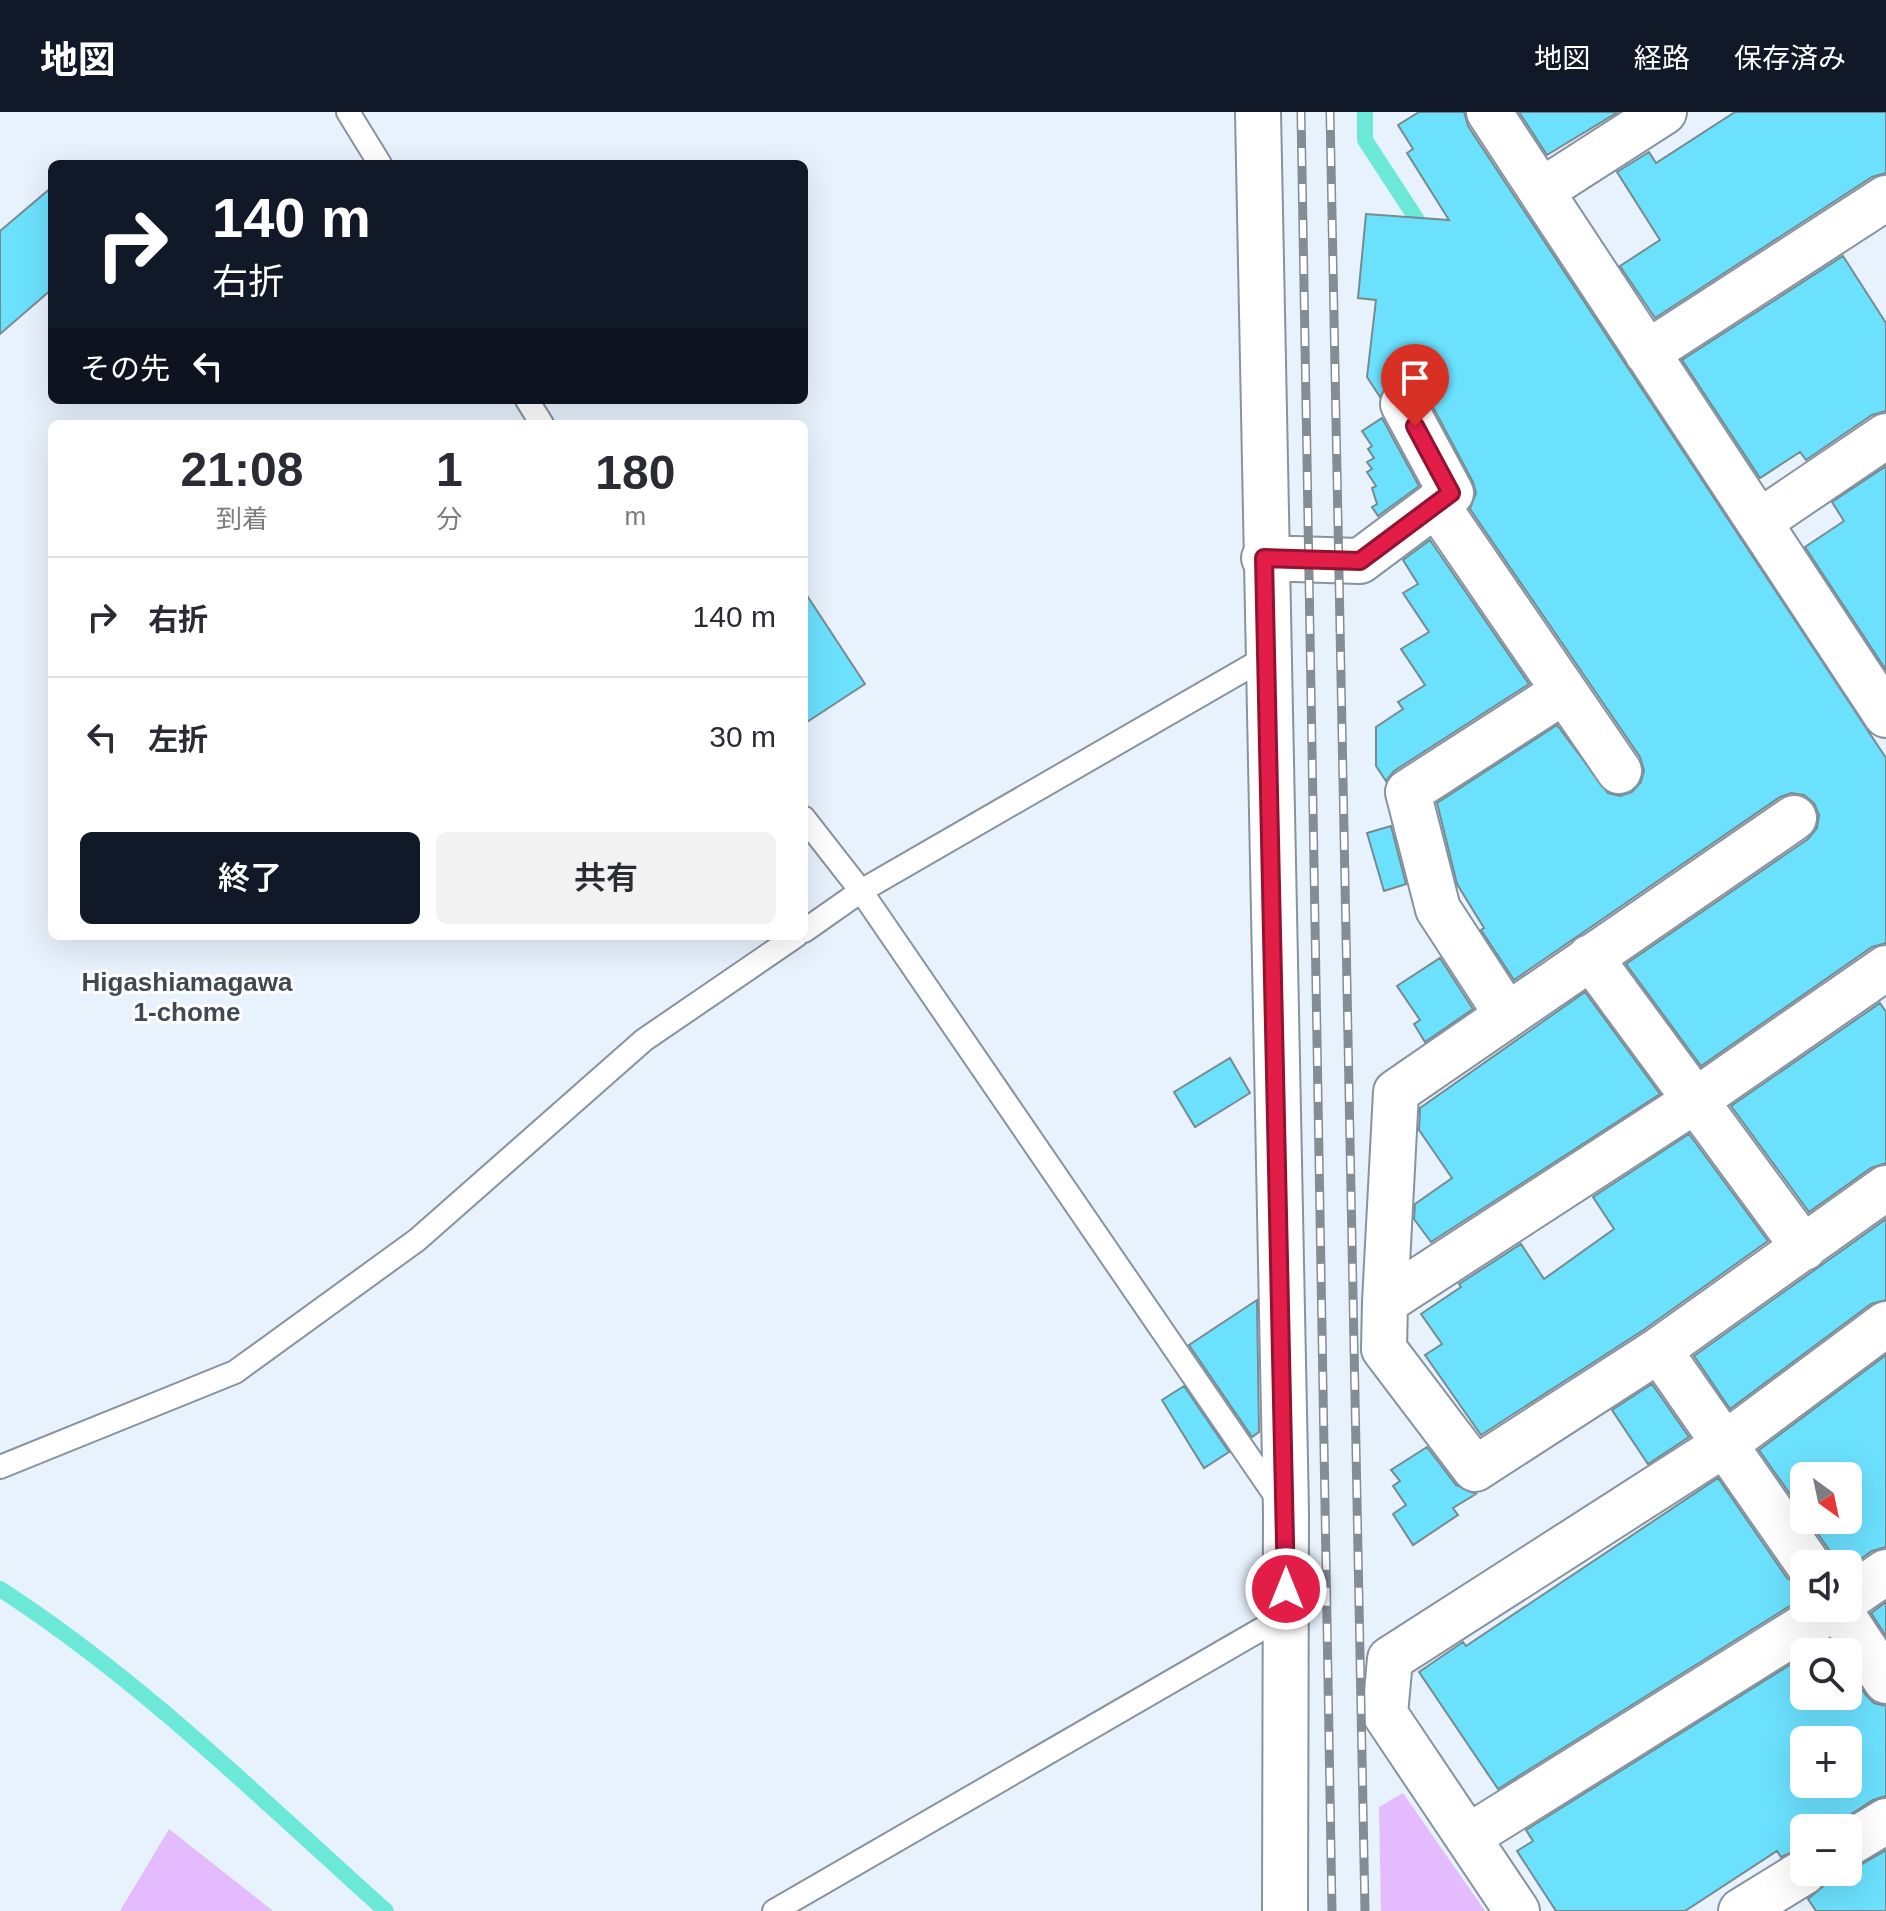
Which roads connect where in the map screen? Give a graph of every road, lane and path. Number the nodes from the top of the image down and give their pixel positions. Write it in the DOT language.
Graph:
graph roads {
  1 [pos="348,112"];
  2 [pos="1258,112"];
  3 [pos="1489,112"];
  4 [pos="1664,112"];
  5 [pos="378,160"];
  6 [pos="1541,191"];
  7 [pos="1886,198"];
  8 [pos="1647,353"];
  9 [pos="1403,404"];
  10 [pos="1886,436"];
  11 [pos="1436,504"];
  12 [pos="1759,522"];
  13 [pos="1264,558"];
  14 [pos="1268,656"];
  15 [pos="1563,692"];
  16 [pos="1885,710"];
  17 [pos="1619,771"];
  18 [pos="1794,818"];
  19 [pos="808,823"];
  20 [pos="861,891"];
  21 [pos="808,928"];
  22 [pos="790,940"];
  23 [pos="1590,957"];
  24 [pos="1886,968"];
  25 [pos="1507,1015"];
  26 [pos="1696,1100"];
  27 [pos="1886,1188"];
  28 [pos="1804,1248"];
  29 [pos="1385,1302"];
  30 [pos="1886,1324"];
  31 [pos="1659,1350"];
  32 [pos="1725,1444"];
  33 [pos="0,1467"];
  34 [pos="1286,1512"];
  35 [pos="1798,1550"];
  36 [pos="1886,1572"];
  37 [pos="1862,1588"];
  38 [pos="1286,1615"];
  39 [pos="1814,1622"];
  40 [pos="1846,1622"];
  41 [pos="1886,1681"];
  42 [pos="1886,1821"];
  43 [pos="1862,1836"];
  44 [pos="1468,1837"];
  45 [pos="1790,1881"];
  46 [pos="774,1911"];
  47 [pos="1285,1911"];
  48 [pos="1517,1911"];
  49 [pos="1741,1911"];
  1 -- 5 [label="lane"];
  2 -- 13 [label="street"];
  3 -- 6 [label="street"];
  4 -- 6 [label="street"];
  6 -- 8 [label="street"];
  7 -- 8 [label="street"];
  8 -- 12 [label="street"];
  9 -- 11 [label="street"];
  10 -- 12 [label="street"];
  11 -- 13 [label="street"];
  11 -- 15 [label="street"];
  12 -- 16 [label="street"];
  13 -- 14 [label="street"];
  14 -- 20 [label="lane"];
  14 -- 34 [label="street"];
  15 -- 17 [label="street"];
  15 -- 25 [label="street"];
  18 -- 23 [label="street"];
  19 -- 20 [label="lane"];
  20 -- 21 [label="lane"];
  20 -- 34 [label="lane"];
  22 -- 33 [label="lane"];
  23 -- 25 [label="street"];
  23 -- 26 [label="street"];
  24 -- 26 [label="street"];
  25 -- 29 [label="street"];
  26 -- 28 [label="street"];
  26 -- 29 [label="street"];
  27 -- 28 [label="street"];
  28 -- 31 [label="street"];
  29 -- 31 [label="street"];
  30 -- 32 [label="street"];
  31 -- 32 [label="street"];
  32 -- 35 [label="street"];
  32 -- 44 [label="street"];
  34 -- 38 [label="street"];
  36 -- 37 [label="street"];
  38 -- 46 [label="lane"];
  38 -- 47 [label="street"];
  39 -- 44 [label="street"];
  40 -- 41 [label="street"];
  42 -- 43 [label="street"];
  44 -- 48 [label="street"];
  45 -- 49 [label="street"];
}
